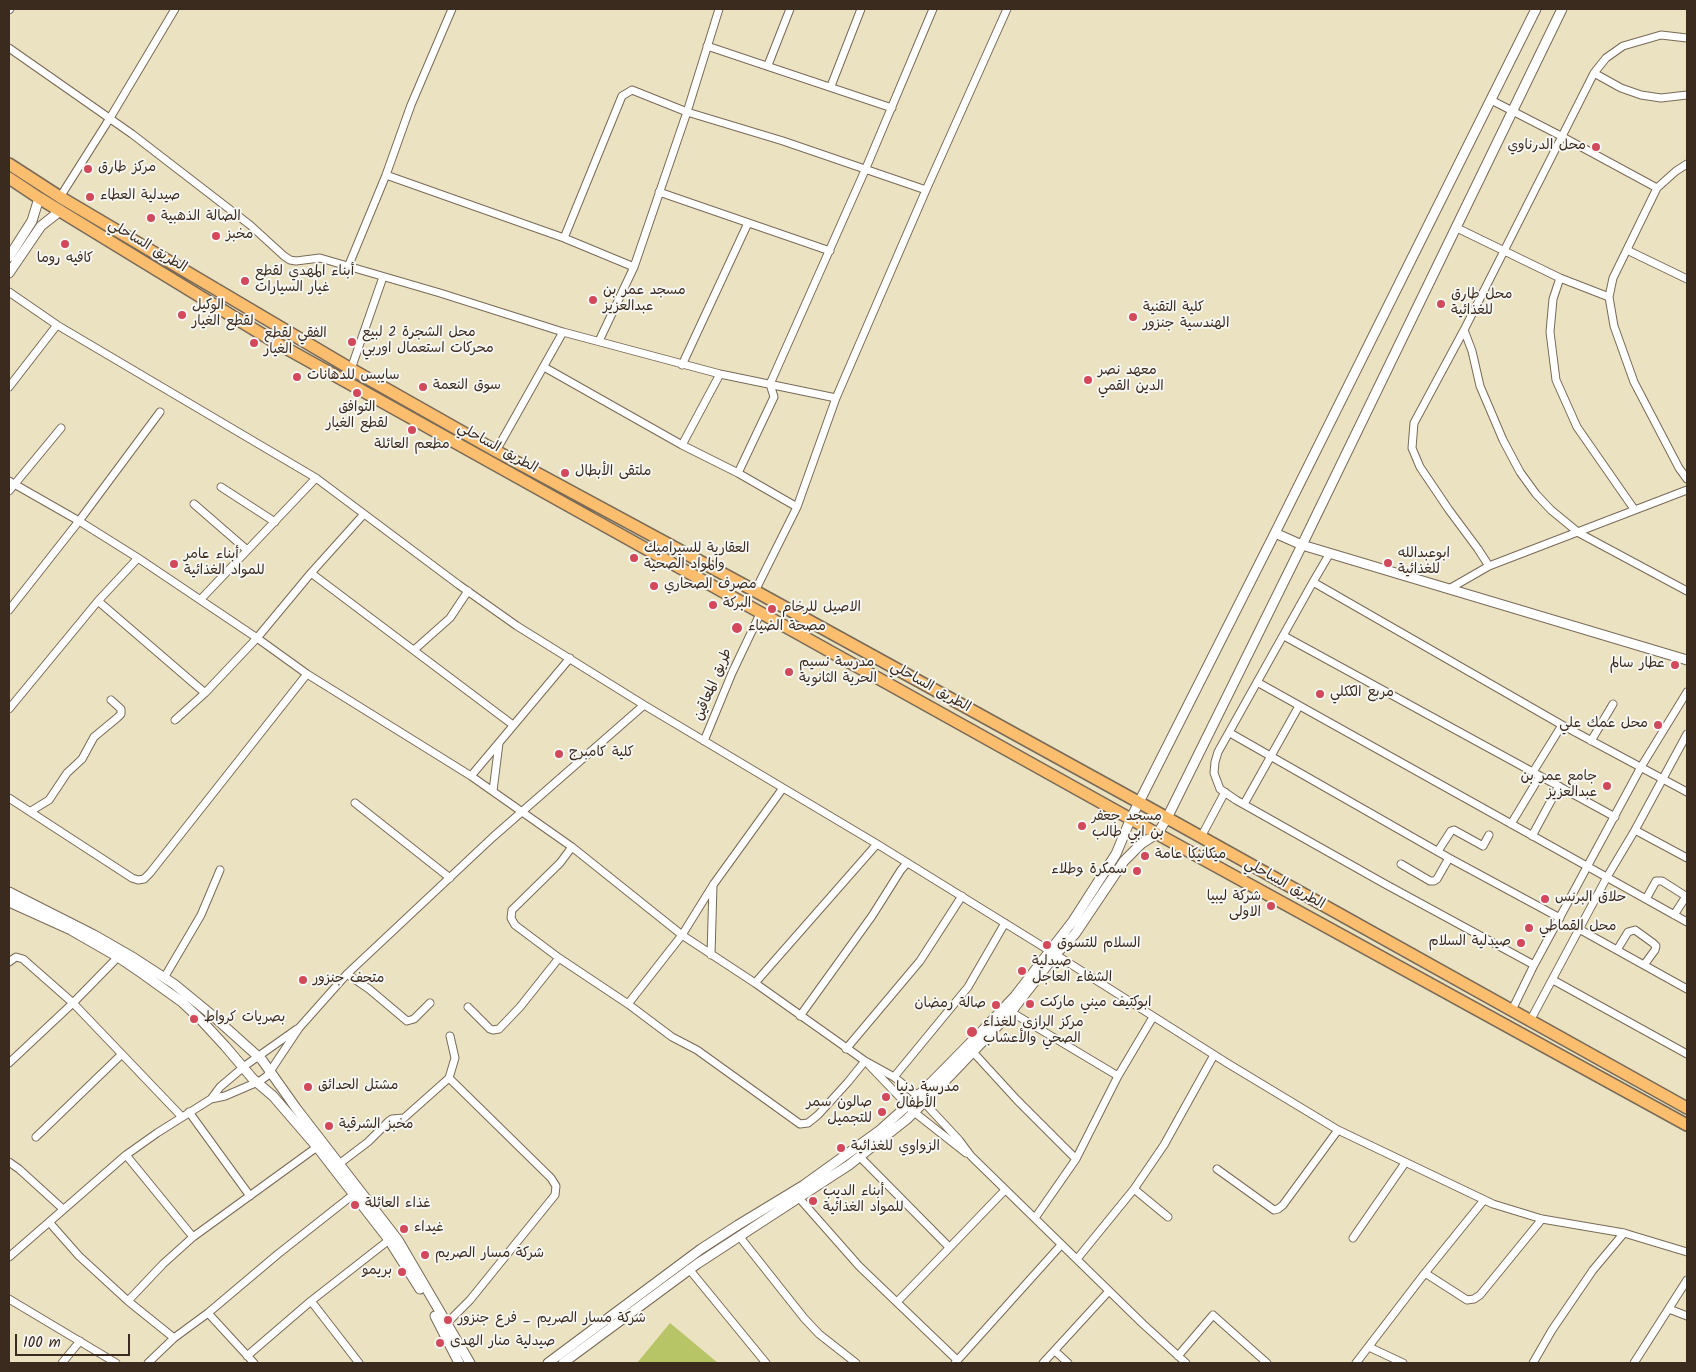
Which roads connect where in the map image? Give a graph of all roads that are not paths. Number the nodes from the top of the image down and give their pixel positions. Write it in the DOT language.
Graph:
graph roads {
  1 [pos="175,9"];
  2 [pos="452,9"];
  3 [pos="719,9"];
  4 [pos="790,9"];
  5 [pos="862,9"];
  6 [pos="933,9"];
  7 [pos="1007,9"];
  8 [pos="1536,9"];
  9 [pos="1562,9"];
  10 [pos="1687,38"];
  11 [pos="707,46"];
  12 [pos="9,48"];
  13 [pos="768,65"];
  14 [pos="1594,73"];
  15 [pos="831,86"];
  16 [pos="1687,94"];
  17 [pos="1491,100"];
  18 [pos="892,108"];
  19 [pos="687,112"];
  20 [pos="1513,112"];
  21 [pos="110,118"];
  22 [pos="1561,136"];
  23 [pos="9,164"];
  24 [pos="1687,164"];
  25 [pos="866,168"];
  26 [pos="386,175"];
  27 [pos="9,178"];
  28 [pos="1657,188"];
  29 [pos="926,190"];
  30 [pos="659,192"];
  31 [pos="60,197"];
  32 [pos="39,198"];
  33 [pos="60,211"];
  34 [pos="37,223"];
  35 [pos="748,223"];
  36 [pos="1457,228"];
  37 [pos="564,238"];
  38 [pos="1504,250"];
  39 [pos="1627,250"];
  40 [pos="830,251"];
  41 [pos="9,257"];
  42 [pos="348,267"];
  43 [pos="634,267"];
  44 [pos="9,273"];
  45 [pos="383,277"];
  46 [pos="1560,278"];
  47 [pos="1687,279"];
  48 [pos="9,292"];
  49 [pos="1609,297"];
  50 [pos="57,325"];
  51 [pos="1464,330"];
  52 [pos="563,332"];
  53 [pos="599,341"];
  54 [pos="682,365"];
  55 [pos="544,367"];
  56 [pos="351,369"];
  57 [pos="720,374"];
  58 [pos="770,384"];
  59 [pos="9,387"];
  60 [pos="836,398"];
  61 [pos="160,412"];
  62 [pos="60,428"];
  63 [pos="682,445"];
  64 [pos="496,450"];
  65 [pos="738,473"];
  66 [pos="316,478"];
  67 [pos="1687,480"];
  68 [pos="11,482"];
  69 [pos="221,487"];
  70 [pos="1687,490"];
  71 [pos="9,491"];
  72 [pos="194,504"];
  73 [pos="797,507"];
  74 [pos="1634,509"];
  75 [pos="364,514"];
  76 [pos="80,521"];
  77 [pos="275,522"];
  78 [pos="1275,533"];
  79 [pos="1579,533"];
  80 [pos="1302,545"];
  81 [pos="247,550"];
  82 [pos="1330,553"];
  83 [pos="138,558"];
  84 [pos="1489,566"];
  85 [pos="311,573"];
  86 [pos="1313,582"];
  87 [pos="1449,589"];
  88 [pos="468,591"];
  89 [pos="755,591"];
  90 [pos="1687,591"];
  91 [pos="201,599"];
  92 [pos="98,601"];
  93 [pos="9,610"];
  94 [pos="761,612"];
  95 [pos="1284,636"];
  96 [pos="257,638"];
  97 [pos="414,650"];
  98 [pos="570,658"];
  99 [pos="1687,660"];
  100 [pos="307,674"];
  101 [pos="1257,682"];
  102 [pos="1687,692"];
  103 [pos="204,693"];
  104 [pos="111,700"];
  105 [pos="1613,704"];
  106 [pos="644,705"];
  107 [pos="1299,706"];
  108 [pos="9,708"];
  109 [pos="175,720"];
  110 [pos="513,725"];
  111 [pos="1562,725"];
  112 [pos="1230,733"];
  113 [pos="1687,734"];
  114 [pos="704,741"];
  115 [pos="1591,741"];
  116 [pos="499,742"];
  117 [pos="1272,756"];
  118 [pos="1642,768"];
  119 [pos="1533,772"];
  120 [pos="471,776"];
  121 [pos="1540,776"];
  122 [pos="1663,779"];
  123 [pos="1559,786"];
  124 [pos="783,788"];
  125 [pos="493,790"];
  126 [pos="1226,792"];
  127 [pos="1687,792"];
  128 [pos="9,798"];
  129 [pos="355,802"];
  130 [pos="1139,802"];
  131 [pos="1244,804"];
  132 [pos="31,810"];
  133 [pos="523,811"];
  134 [pos="1615,817"];
  135 [pos="1131,818"];
  136 [pos="1167,818"];
  137 [pos="1511,824"];
  138 [pos="1635,830"];
  139 [pos="1158,833"];
  140 [pos="1488,835"];
  141 [pos="1532,836"];
  142 [pos="1201,837"];
  143 [pos="877,844"];
  144 [pos="572,848"];
  145 [pos="1438,851"];
  146 [pos="1449,858"];
  147 [pos="1687,858"];
  148 [pos="907,863"];
  149 [pos="1401,864"];
  150 [pos="1587,866"];
  151 [pos="220,870"];
  152 [pos="1607,877"];
  153 [pos="450,878"];
  154 [pos="713,885"];
  155 [pos="9,892"];
  156 [pos="962,896"];
  157 [pos="1646,899"];
  158 [pos="9,902"];
  159 [pos="1674,915"];
  160 [pos="1560,918"];
  161 [pos="1687,922"];
  162 [pos="1005,923"];
  163 [pos="1579,929"];
  164 [pos="682,935"];
  165 [pos="1617,950"];
  166 [pos="1053,953"];
  167 [pos="711,955"];
  168 [pos="118,957"];
  169 [pos="559,958"];
  170 [pos="9,962"];
  171 [pos="1644,965"];
  172 [pos="1534,966"];
  173 [pos="347,974"];
  174 [pos="164,978"];
  175 [pos="1553,980"];
  176 [pos="755,983"];
  177 [pos="1687,989"];
  178 [pos="72,1003"];
  179 [pos="430,1003"];
  180 [pos="628,1004"];
  181 [pos="468,1007"];
  182 [pos="1512,1010"];
  183 [pos="1011,1012"];
  184 [pos="800,1016"];
  185 [pos="1153,1017"];
  186 [pos="1530,1021"];
  187 [pos="299,1028"];
  188 [pos="450,1036"];
  189 [pos="846,1049"];
  190 [pos="973,1052"];
  191 [pos="122,1054"];
  192 [pos="1687,1054"];
  193 [pos="1214,1055"];
  194 [pos="258,1057"];
  195 [pos="866,1062"];
  196 [pos="9,1063"];
  197 [pos="243,1067"];
  198 [pos="271,1072"];
  199 [pos="1118,1076"];
  200 [pos="894,1077"];
  201 [pos="449,1078"];
  202 [pos="256,1083"];
  203 [pos="211,1099"];
  204 [pos="921,1099"];
  205 [pos="1687,1108"];
  206 [pos="911,1109"];
  207 [pos="189,1112"];
  208 [pos="182,1117"];
  209 [pos="1687,1125"];
  210 [pos="1338,1130"];
  211 [pos="36,1137"];
  212 [pos="317,1147"];
  213 [pos="126,1155"];
  214 [pos="971,1156"];
  215 [pos="860,1157"];
  216 [pos="1076,1159"];
  217 [pos="9,1162"];
  218 [pos="1405,1163"];
  219 [pos="339,1164"];
  220 [pos="1217,1169"];
  221 [pos="1134,1189"];
  222 [pos="1005,1190"];
  223 [pos="354,1194"];
  224 [pos="250,1196"];
  225 [pos="799,1198"];
  226 [pos="1484,1200"];
  227 [pos="63,1209"];
  228 [pos="1168,1217"];
  229 [pos="1035,1218"];
  230 [pos="1542,1219"];
  231 [pos="49,1222"];
  232 [pos="1624,1233"];
  233 [pos="739,1236"];
  234 [pos="193,1237"];
  235 [pos="1353,1238"];
  236 [pos="389,1240"];
  237 [pos="1062,1244"];
  238 [pos="949,1247"];
  239 [pos="1687,1252"];
  240 [pos="9,1257"];
  241 [pos="1076,1259"];
  242 [pos="689,1269"];
  243 [pos="1425,1273"];
  244 [pos="1687,1280"];
  245 [pos="1109,1291"];
  246 [pos="9,1299"];
  247 [pos="128,1301"];
  248 [pos="311,1301"];
  249 [pos="896,1302"];
  250 [pos="1669,1309"];
  251 [pos="208,1313"];
  252 [pos="1687,1316"];
  253 [pos="446,1324"];
  254 [pos="174,1338"];
  255 [pos="80,1341"];
  256 [pos="1369,1347"];
  257 [pos="1055,1351"];
  258 [pos="247,1356"];
  259 [pos="1178,1356"];
  260 [pos="956,1362"];
  261 [pos="62,1363"];
  262 [pos="116,1363"];
  263 [pos="148,1363"];
  264 [pos="254,1363"];
  265 [pos="359,1363"];
  266 [pos="459,1363"];
  267 [pos="470,1363"];
  268 [pos="548,1363"];
  269 [pos="563,1363"];
  270 [pos="766,1363"];
  271 [pos="856,1363"];
  272 [pos="1043,1363"];
  273 [pos="1068,1363"];
  274 [pos="1186,1363"];
  275 [pos="1267,1363"];
  276 [pos="1356,1363"];
  277 [pos="1403,1363"];
  278 [pos="1533,1363"];
  279 [pos="1634,1363"];
  1 -- 21 [label="street"];
  2 -- 26 [label="street"];
  3 -- 11 [label="street"];
  4 -- 13 [label="street"];
  5 -- 15 [label="street"];
  6 -- 18 [label="street"];
  7 -- 29 [label="street"];
  8 -- 17 [label="street"];
  9 -- 20 [label="street"];
  10 -- 14 [label="street"];
  11 -- 13 [label="street"];
  11 -- 19 [label="street"];
  12 -- 21 [label="street"];
  13 -- 15 [label="street"];
  14 -- 16 [label="street"];
  14 -- 22 [label="street"];
  15 -- 18 [label="street"];
  17 -- 20 [label="street"];
  17 -- 78 [label="street"];
  18 -- 25 [label="street"];
  19 -- 25 [label="street"];
  19 -- 30 [label="street"];
  19 -- 37 [label="street"];
  20 -- 22 [label="street"];
  20 -- 36 [label="street"];
  21 -- 31 [label="street"];
  21 -- 42 [label="street"];
  22 -- 28 [label="street"];
  22 -- 38 [label="street"];
  23 -- 31 [label="highway, الطريق الساحلي"];
  24 -- 28 [label="street"];
  25 -- 29 [label="street"];
  25 -- 40 [label="street"];
  26 -- 37 [label="street"];
  26 -- 42 [label="street"];
  27 -- 32 [label="highway, الطريق الساحلي"];
  28 -- 39 [label="street"];
  29 -- 60 [label="street"];
  30 -- 35 [label="street"];
  30 -- 43 [label="street"];
  31 -- 56 [label="highway, الطريق الساحلي"];
  32 -- 33 [label="highway, الطريق الساحلي"];
  32 -- 34 [label="street"];
  33 -- 34 [label="street"];
  33 -- 94 [label="highway, الطريق الساحلي"];
  34 -- 41 [label="street"];
  34 -- 44 [label="street"];
  35 -- 40 [label="street"];
  35 -- 54 [label="street"];
  36 -- 38 [label="street"];
  36 -- 80 [label="street"];
  37 -- 43 [label="street"];
  38 -- 46 [label="street"];
  38 -- 51 [label="street"];
  39 -- 47 [label="street"];
  39 -- 49 [label="street"];
  40 -- 58 [label="street"];
  42 -- 45 [label="street"];
  43 -- 53 [label="street"];
  45 -- 52 [label="street"];
  45 -- 56 [label="street"];
  46 -- 49 [label="street"];
  46 -- 74 [label="street"];
  48 -- 50 [label="street"];
  49 -- 67 [label="street"];
  50 -- 59 [label="street"];
  50 -- 66 [label="street"];
  51 -- 79 [label="street"];
  51 -- 84 [label="street"];
  52 -- 53 [label="street"];
  52 -- 55 [label="street"];
  53 -- 54 [label="street"];
  54 -- 57 [label="street"];
  55 -- 63 [label="street"];
  55 -- 64 [label="street"];
  56 -- 64 [label="highway, الطريق الساحلي"];
  57 -- 58 [label="street"];
  57 -- 63 [label="street"];
  58 -- 60 [label="street"];
  58 -- 65 [label="street"];
  60 -- 73 [label="street"];
  61 -- 76 [label="street"];
  62 -- 68 [label="street"];
  63 -- 65 [label="street"];
  64 -- 89 [label="highway, الطريق الساحلي"];
  65 -- 73 [label="street"];
  66 -- 75 [label="street"];
  66 -- 77 [label="street"];
  68 -- 71 [label="street"];
  68 -- 76 [label="street"];
  69 -- 77 [label="street"];
  70 -- 74 [label="street"];
  72 -- 81 [label="street"];
  73 -- 89 [label="street"];
  74 -- 79 [label="street"];
  75 -- 85 [label="street"];
  75 -- 88 [label="street"];
  76 -- 83 [label="street"];
  76 -- 93 [label="street"];
  77 -- 81 [label="street"];
  78 -- 80 [label="street"];
  78 -- 130 [label="street"];
  79 -- 84 [label="street"];
  79 -- 90 [label="street"];
  80 -- 82 [label="street"];
  80 -- 136 [label="street"];
  81 -- 91 [label="street"];
  82 -- 86 [label="street"];
  82 -- 87 [label="street"];
  83 -- 91 [label="street"];
  83 -- 92 [label="street"];
  84 -- 87 [label="street"];
  85 -- 96 [label="street"];
  85 -- 97 [label="street"];
  86 -- 95 [label="street"];
  86 -- 111 [label="street"];
  87 -- 99 [label="street"];
  88 -- 97 [label="street"];
  88 -- 98 [label="street"];
  89 -- 130 [label="highway, الطريق الساحلي"];
  91 -- 96 [label="street"];
  92 -- 103 [label="street"];
  92 -- 108 [label="street"];
  94 -- 114 [label="street, طريق المعاقين"];
  94 -- 135 [label="highway, الطريق الساحلي"];
  95 -- 101 [label="street"];
  95 -- 119 [label="street"];
  96 -- 100 [label="street"];
  96 -- 103 [label="street"];
  97 -- 110 [label="street"];
  98 -- 106 [label="street"];
  98 -- 110 [label="street"];
  100 -- 120 [label="street"];
  100 -- 132 [label="street"];
  101 -- 107 [label="street"];
  101 -- 112 [label="street"];
  102 -- 118 [label="street"];
  103 -- 109 [label="street"];
  104 -- 132 [label="street"];
  105 -- 115 [label="street"];
  106 -- 114 [label="street"];
  106 -- 133 [label="street"];
  107 -- 117 [label="street"];
  107 -- 137 [label="street"];
  110 -- 116 [label="street"];
  111 -- 115 [label="street"];
  111 -- 119 [label="street"];
  112 -- 117 [label="street"];
  112 -- 126 [label="street"];
  113 -- 122 [label="street"];
  114 -- 124 [label="street"];
  115 -- 118 [label="street"];
  116 -- 120 [label="street"];
  116 -- 125 [label="street"];
  117 -- 131 [label="street"];
  117 -- 145 [label="street"];
  118 -- 122 [label="street"];
  118 -- 134 [label="street"];
  119 -- 121 [label="street"];
  120 -- 125 [label="street"];
  121 -- 123 [label="street"];
  121 -- 137 [label="street"];
  122 -- 127 [label="street"];
  122 -- 138 [label="street"];
  123 -- 134 [label="street"];
  123 -- 141 [label="street"];
  124 -- 143 [label="street"];
  124 -- 154 [label="street"];
  125 -- 133 [label="street"];
  126 -- 131 [label="street"];
  126 -- 142 [label="street"];
  128 -- 132 [label="street"];
  129 -- 153 [label="street"];
  130 -- 135 [label="street"];
  130 -- 136 [label="highway, الطريق الساحلي"];
  131 -- 172 [label="street"];
  133 -- 144 [label="street"];
  133 -- 153 [label="street"];
  134 -- 150 [label="street"];
  135 -- 139 [label="highway, الطريق الساحلي"];
  135 -- 166 [label="street"];
  136 -- 139 [label="street"];
  136 -- 142 [label="highway, الطريق الساحلي"];
  137 -- 141 [label="street"];
  138 -- 147 [label="street"];
  138 -- 152 [label="street"];
  139 -- 166 [label="street"];
  139 -- 209 [label="highway, الطريق الساحلي"];
  140 -- 145 [label="street"];
  141 -- 150 [label="street"];
  142 -- 182 [label="highway, الطريق الساحلي"];
  143 -- 148 [label="street"];
  143 -- 176 [label="street"];
  144 -- 164 [label="street"];
  144 -- 169 [label="street"];
  145 -- 146 [label="street"];
  146 -- 149 [label="street"];
  146 -- 160 [label="street"];
  148 -- 156 [label="street"];
  148 -- 184 [label="street"];
  150 -- 152 [label="street"];
  150 -- 160 [label="street"];
  151 -- 174 [label="street"];
  152 -- 157 [label="street"];
  152 -- 163 [label="street"];
  153 -- 173 [label="street"];
  154 -- 164 [label="street"];
  154 -- 167 [label="street"];
  155 -- 174 [label="street"];
  156 -- 162 [label="street"];
  156 -- 189 [label="street"];
  157 -- 159 [label="street"];
  157 -- 159 [label="street"];
  158 -- 168 [label="street"];
  159 -- 161 [label="street"];
  160 -- 172 [label="street"];
  162 -- 166 [label="street"];
  162 -- 200 [label="street"];
  163 -- 165 [label="street"];
  163 -- 175 [label="street"];
  164 -- 167 [label="street"];
  164 -- 180 [label="street"];
  165 -- 171 [label="street"];
  165 -- 171 [label="street"];
  166 -- 183 [label="street"];
  166 -- 185 [label="street"];
  166 -- 204 [label="street"];
  167 -- 176 [label="street"];
  168 -- 178 [label="street"];
  168 -- 197 [label="street"];
  169 -- 180 [label="street"];
  169 -- 181 [label="street"];
  170 -- 178 [label="street"];
  171 -- 177 [label="street"];
  172 -- 182 [label="street"];
  173 -- 179 [label="street"];
  173 -- 187 [label="street"];
  174 -- 194 [label="street"];
  175 -- 186 [label="street"];
  175 -- 192 [label="street"];
  176 -- 184 [label="street"];
  178 -- 191 [label="street"];
  178 -- 196 [label="street"];
  180 -- 195 [label="street"];
  182 -- 186 [label="highway, الطريق الساحلي"];
  183 -- 190 [label="street"];
  183 -- 199 [label="street"];
  184 -- 189 [label="street"];
  185 -- 193 [label="street"];
  185 -- 199 [label="street"];
  186 -- 205 [label="highway, الطريق الساحلي"];
  187 -- 194 [label="street"];
  187 -- 198 [label="street"];
  188 -- 201 [label="street"];
  189 -- 195 [label="street"];
  190 -- 204 [label="street"];
  190 -- 216 [label="street"];
  191 -- 208 [label="street"];
  191 -- 211 [label="street"];
  193 -- 210 [label="street"];
  193 -- 221 [label="street"];
  194 -- 197 [label="street"];
  194 -- 198 [label="street"];
  195 -- 200 [label="street"];
  195 -- 206 [label="street"];
  197 -- 202 [label="street"];
  197 -- 203 [label="street"];
  198 -- 202 [label="street"];
  198 -- 219 [label="street"];
  199 -- 216 [label="street"];
  200 -- 204 [label="street"];
  201 -- 219 [label="street"];
  201 -- 253 [label="street"];
  202 -- 203 [label="street"];
  202 -- 212 [label="street"];
  203 -- 207 [label="street"];
  204 -- 206 [label="street"];
  204 -- 214 [label="street"];
  206 -- 214 [label="street"];
  206 -- 215 [label="street"];
  206 -- 268 [label="street"];
  207 -- 208 [label="street"];
  207 -- 224 [label="street"];
  208 -- 213 [label="street"];
  210 -- 218 [label="street"];
  210 -- 220 [label="street"];
  212 -- 223 [label="street"];
  212 -- 224 [label="street"];
  213 -- 227 [label="street"];
  213 -- 234 [label="street"];
  214 -- 222 [label="street"];
  215 -- 225 [label="street"];
  215 -- 238 [label="street"];
  216 -- 229 [label="street"];
  217 -- 227 [label="street"];
  218 -- 226 [label="street"];
  218 -- 235 [label="street"];
  219 -- 253 [label="street"];
  221 -- 228 [label="street"];
  221 -- 241 [label="street"];
  222 -- 229 [label="street"];
  222 -- 238 [label="street"];
  223 -- 236 [label="street"];
  223 -- 251 [label="street"];
  224 -- 234 [label="street"];
  225 -- 233 [label="street"];
  225 -- 249 [label="street"];
  226 -- 230 [label="street"];
  226 -- 243 [label="street"];
  227 -- 231 [label="street"];
  229 -- 237 [label="street"];
  230 -- 232 [label="street"];
  230 -- 243 [label="street"];
  231 -- 240 [label="street"];
  231 -- 247 [label="street"];
  232 -- 239 [label="street"];
  232 -- 278 [label="street"];
  233 -- 242 [label="street"];
  233 -- 271 [label="street"];
  234 -- 247 [label="street"];
  236 -- 248 [label="street"];
  236 -- 266 [label="street"];
  237 -- 241 [label="street"];
  237 -- 260 [label="street"];
  238 -- 249 [label="street"];
  241 -- 245 [label="street"];
  242 -- 269 [label="street"];
  242 -- 270 [label="street"];
  243 -- 256 [label="street"];
  244 -- 250 [label="street"];
  245 -- 257 [label="street"];
  245 -- 259 [label="street"];
  246 -- 255 [label="street"];
  247 -- 254 [label="street"];
  248 -- 258 [label="street"];
  248 -- 265 [label="street"];
  249 -- 260 [label="street"];
  250 -- 252 [label="street"];
  250 -- 279 [label="street"];
  251 -- 254 [label="street"];
  251 -- 258 [label="street"];
  253 -- 267 [label="street"];
  254 -- 263 [label="street"];
  255 -- 261 [label="street"];
  255 -- 262 [label="street"];
  256 -- 276 [label="street"];
  256 -- 277 [label="street"];
  257 -- 272 [label="street"];
  257 -- 273 [label="street"];
  258 -- 264 [label="street"];
  259 -- 274 [label="street"];
  259 -- 275 [label="street"];
}
